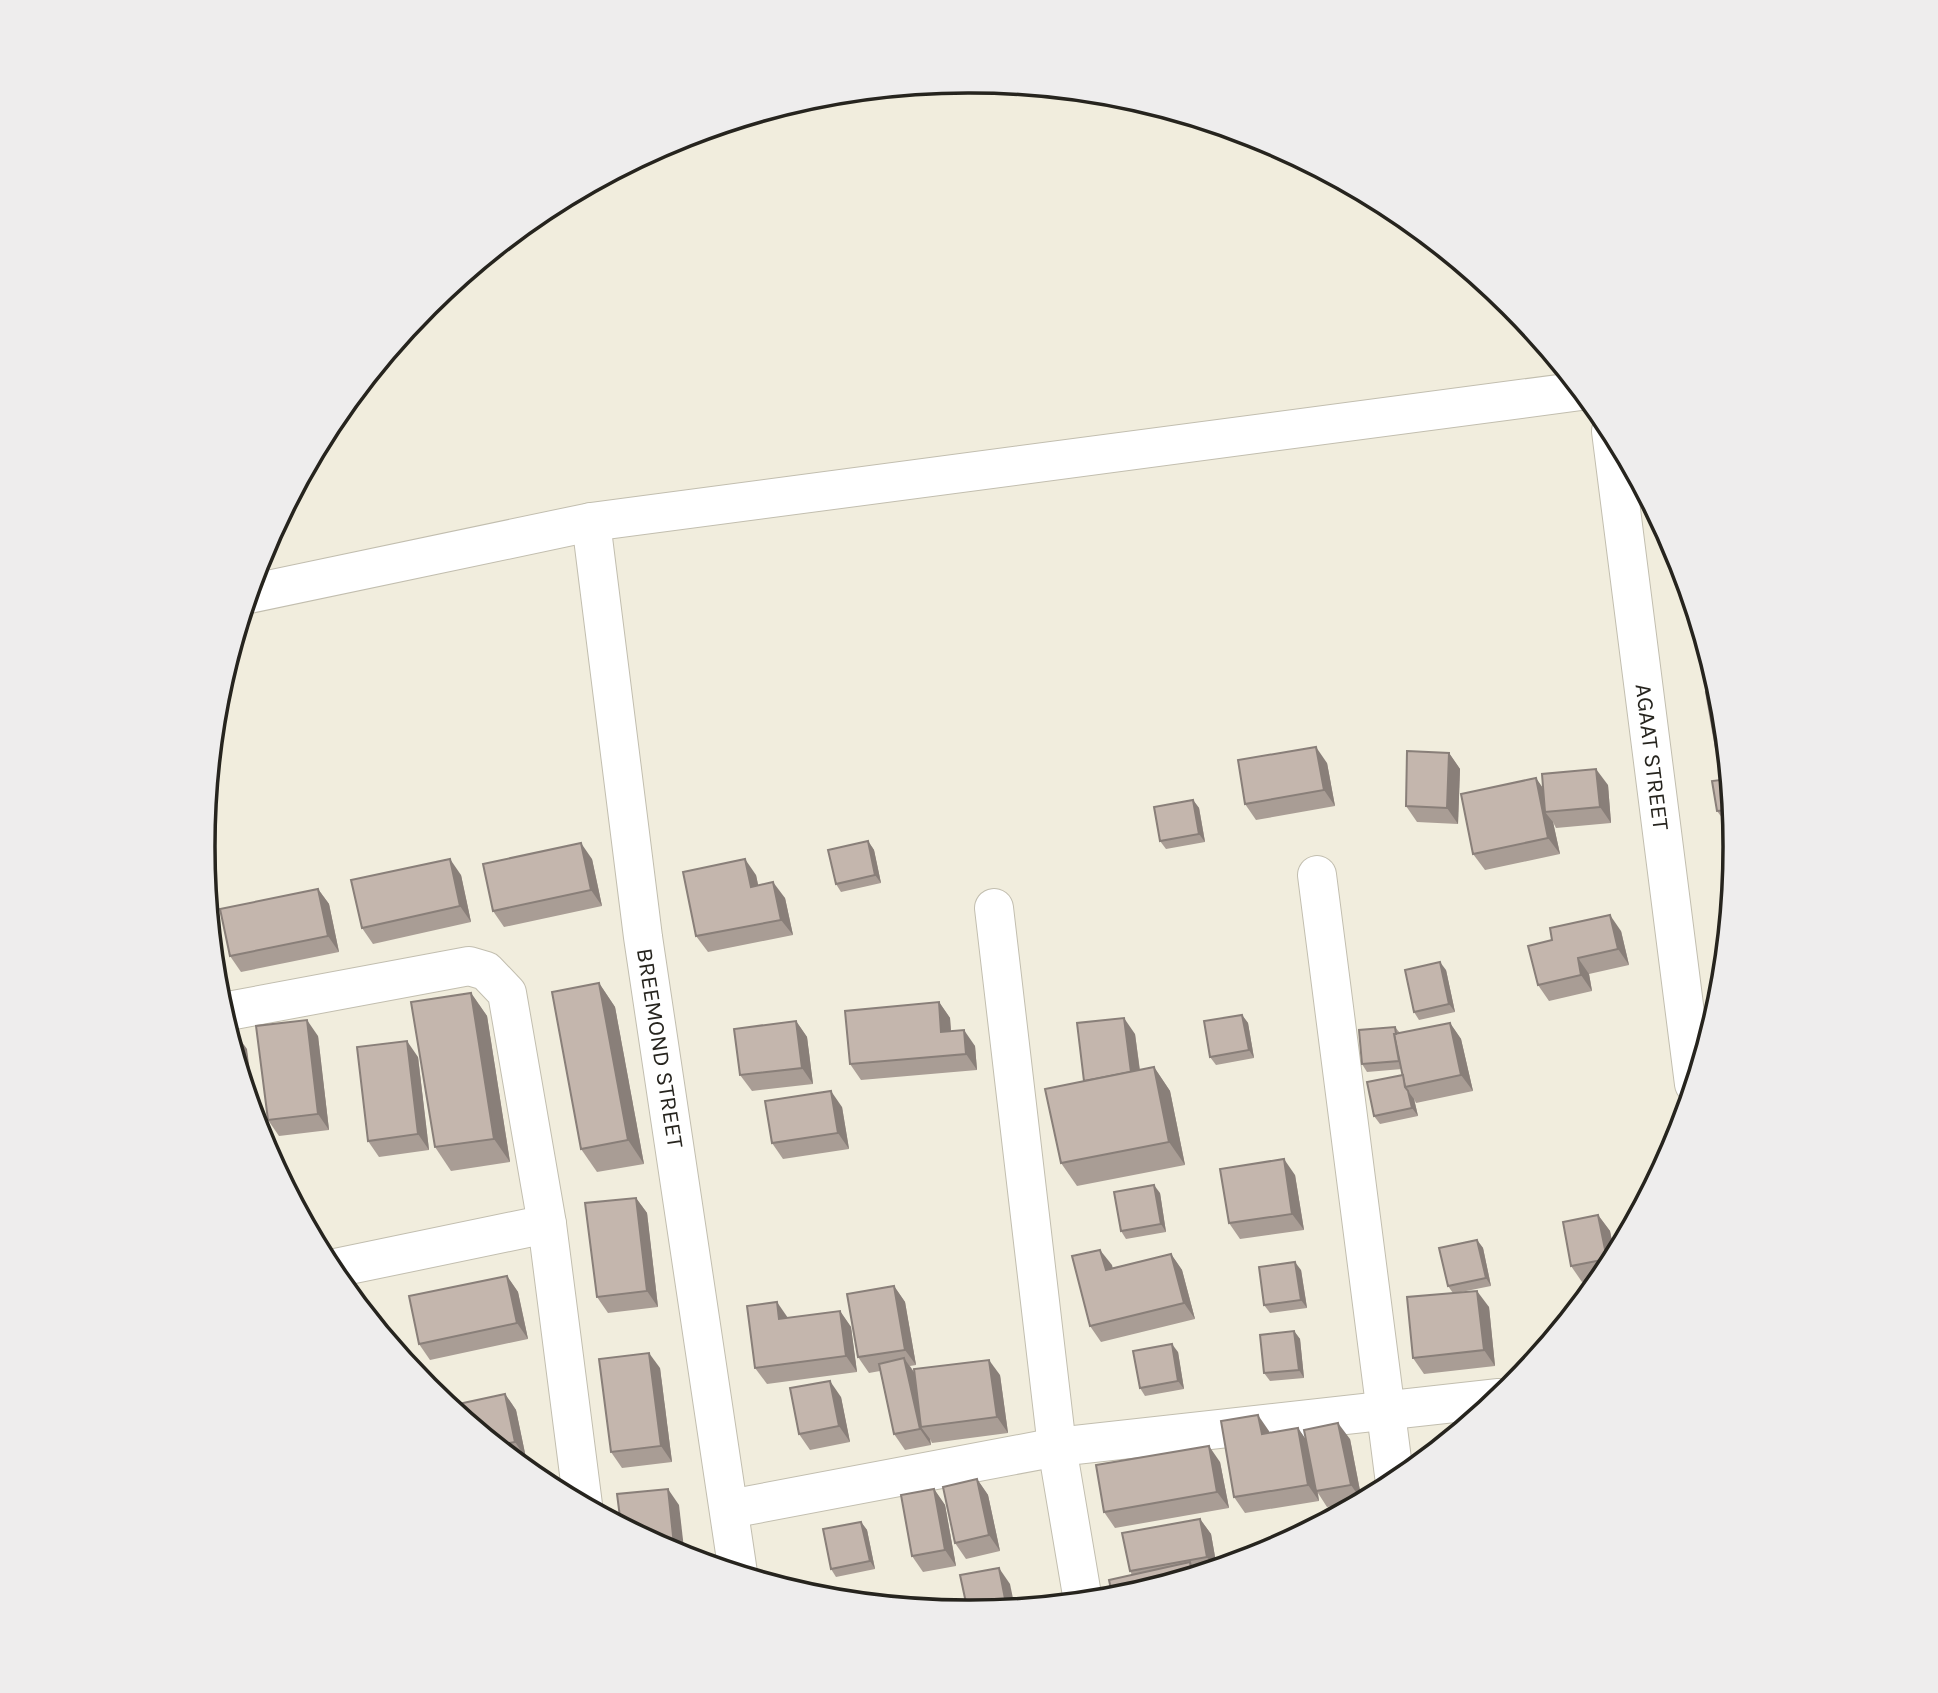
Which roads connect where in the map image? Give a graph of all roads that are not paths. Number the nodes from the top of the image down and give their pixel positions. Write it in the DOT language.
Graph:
graph roads {
  1 [pos="1570,392"];
  2 [pos="1614,458"];
  3 [pos="591,522"];
  4 [pos="260,592"];
  5 [pos="1317,875"];
  6 [pos="994,908"];
  7 [pos="234,1010"];
  8 [pos="1690,1064"];
  9 [pos="547,1224"];
  10 [pos="343,1266"];
  11 [pos="1480,1400"];
  12 [pos="1385,1410"];
  13 [pos="1057,1447"];
  14 [pos="1393,1469"];
  15 [pos="581,1492"];
  16 [pos="730,1509"];
  17 [pos="737,1563"];
  18 [pos="1081,1592"];
  1 -- 3 [label="street"];
  2 -- 8 [label="street, AGAAT STREET"];
  3 -- 4 [label="street"];
  3 -- 16 [label="street, BREEMOND STREET"];
  5 -- 12 [label="street"];
  6 -- 13 [label="street"];
  7 -- 9 [label="street"];
  9 -- 10 [label="street"];
  9 -- 15 [label="street"];
  11 -- 12 [label="street"];
  12 -- 13 [label="street"];
  12 -- 14 [label="street"];
  13 -- 16 [label="street"];
  13 -- 18 [label="street"];
  16 -- 17 [label="street, BREEMOND STREET"];
}
